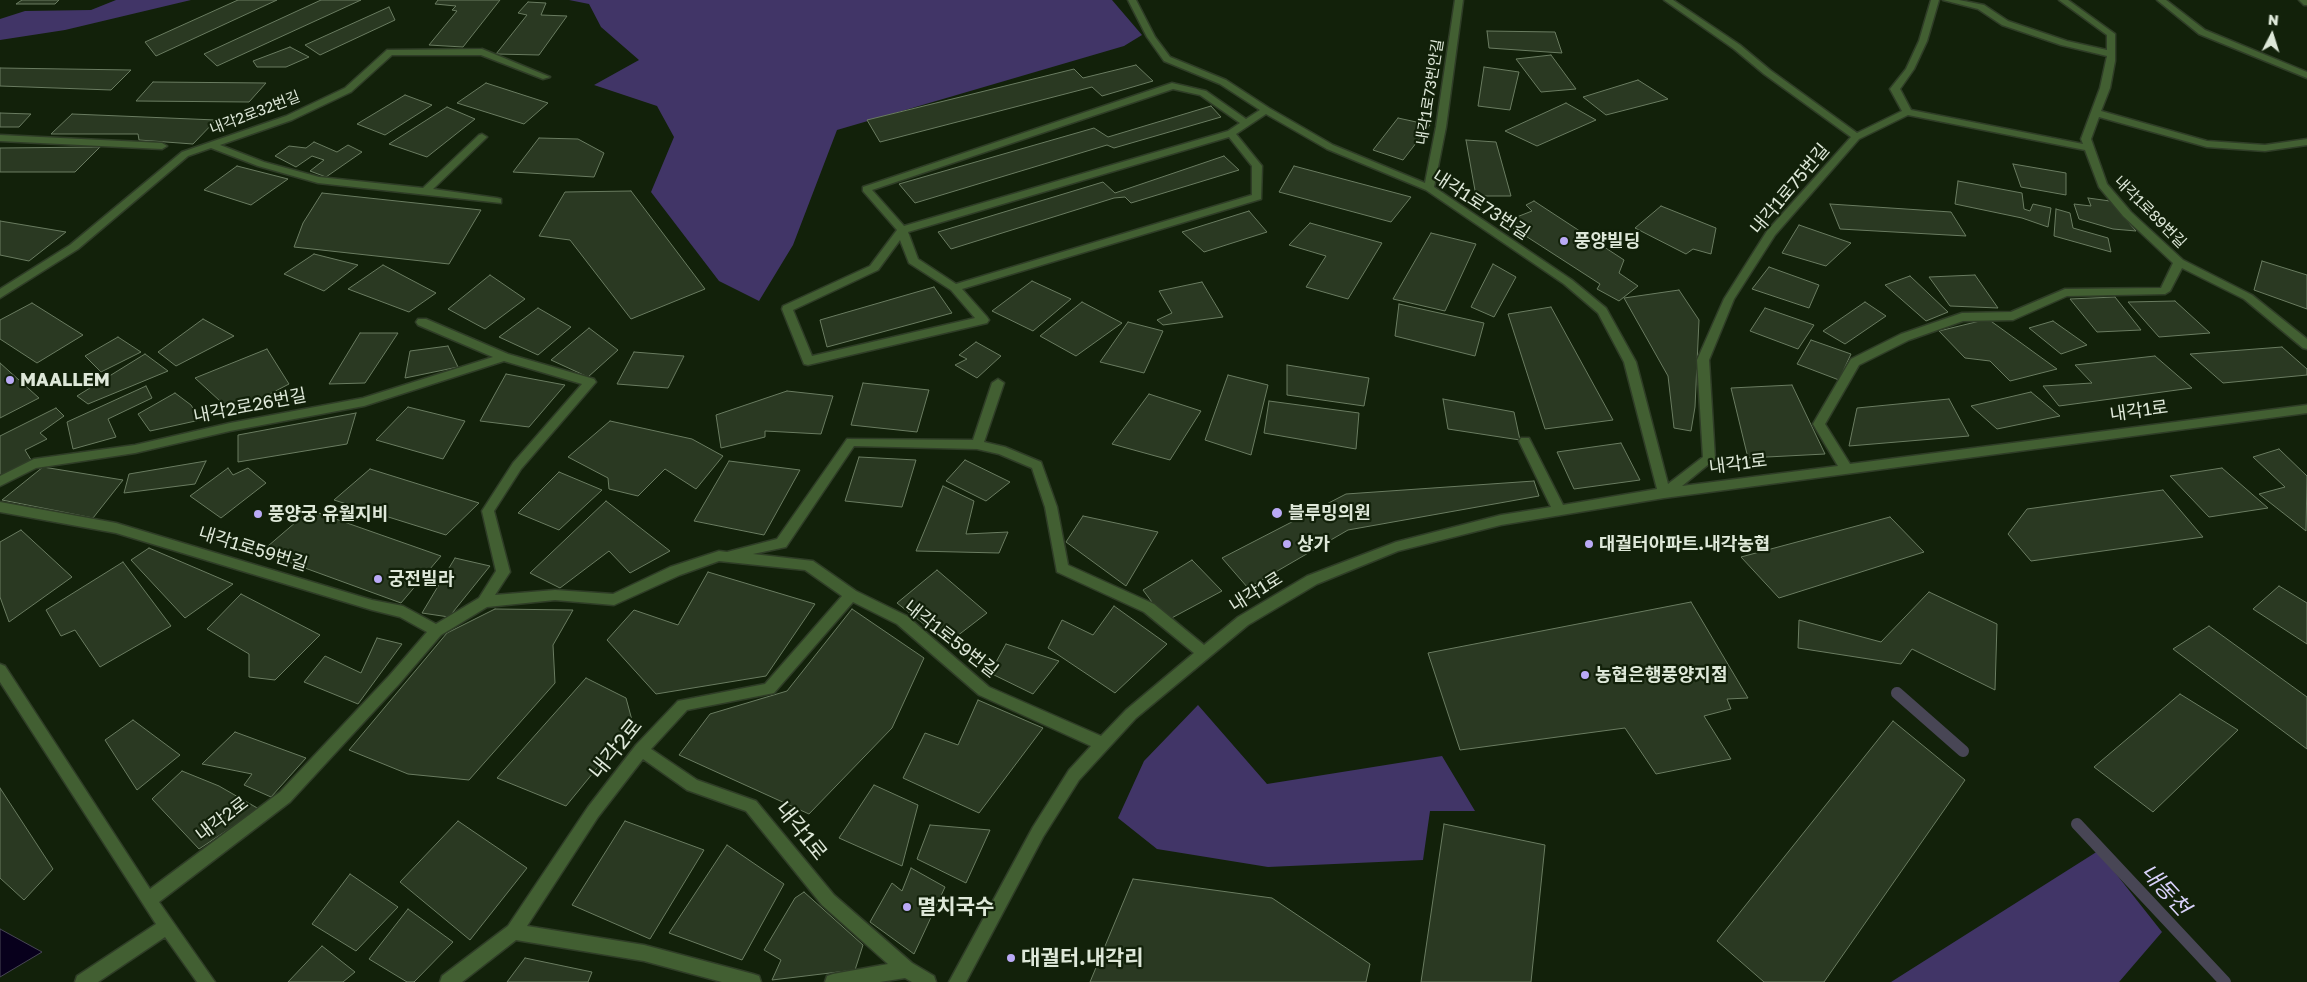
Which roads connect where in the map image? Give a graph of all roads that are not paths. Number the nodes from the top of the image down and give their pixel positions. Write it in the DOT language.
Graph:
graph roads {
  1 [pos="1132,0"];
  2 [pos="1459,0"];
  3 [pos="1668,0"];
  4 [pos="1935,0"];
  5 [pos="1947,0"];
  6 [pos="2063,0"];
  7 [pos="2161,0"];
  8 [pos="2303,0"];
  9 [pos="2307,3"];
  10 [pos="2111,54"];
  11 [pos="2307,75"];
  12 [pos="546,77"];
  13 [pos="1266,110"];
  14 [pos="1907,112"];
  15 [pos="2096,113"];
  16 [pos="1246,123"];
  17 [pos="1231,133"];
  18 [pos="482,137"];
  19 [pos="1856,137"];
  20 [pos="0,138"];
  21 [pos="2307,142"];
  22 [pos="211,145"];
  23 [pos="162,146"];
  24 [pos="2089,148"];
  25 [pos="1428,188"];
  26 [pos="425,191"];
  27 [pos="497,201"];
  28 [pos="902,230"];
  29 [pos="2179,262"];
  30 [pos="955,288"];
  31 [pos="0,294"];
  32 [pos="422,322"];
  33 [pos="2307,346"];
  34 [pos="504,357"];
  35 [pos="998,383"];
  36 [pos="2307,409"];
  37 [pos="1525,441"];
  38 [pos="977,445"];
  39 [pos="1847,470"];
  40 [pos="0,481"];
  41 [pos="1664,493"];
  42 [pos="0,506"];
  43 [pos="1558,510"];
  44 [pos="719,556"];
  45 [pos="851,595"];
  46 [pos="484,602"];
  47 [pos="436,631"];
  48 [pos="1204,652"];
  49 [pos="0,670"];
  50 [pos="1102,744"];
  51 [pos="641,750"];
  52 [pos="148,900"];
  53 [pos="167,926"];
  54 [pos="514,932"];
  55 [pos="906,969"];
  56 [pos="83,982"];
  57 [pos="207,982"];
  58 [pos="448,982"];
  59 [pos="753,982"];
  60 [pos="833,982"];
  61 [pos="928,982"];
  62 [pos="957,982"];
  1 -- 13 [label="street, 내각1로73번길"];
  2 -- 25 [label="street, 내각1로73번안길"];
  3 -- 19 [label="street, 내각1로75번길"];
  4 -- 14 [label="street"];
  5 -- 10 [label="street"];
  6 -- 10 [label="street, 내각1로89번길"];
  7 -- 11 [label="street"];
  8 -- 9 [label="street"];
  10 -- 15 [label="street, 내각1로89번길"];
  12 -- 22 [label="street, 내각2로32번길"];
  13 -- 16 [label="street"];
  13 -- 25 [label="street, 내각1로73번길"];
  14 -- 19 [label="street"];
  14 -- 24 [label="street"];
  15 -- 21 [label="street"];
  15 -- 24 [label="street, 내각1로89번길"];
  16 -- 17 [label="street"];
  16 -- 28 [label="street"];
  17 -- 28 [label="street"];
  17 -- 30 [label="street"];
  18 -- 26 [label="street"];
  19 -- 41 [label="street, 내각1로75번길"];
  20 -- 23 [label="street"];
  22 -- 26 [label="street"];
  22 -- 31 [label="street, 내각2로32번길"];
  24 -- 29 [label="street, 내각1로89번길"];
  25 -- 41 [label="street, 내각1로73번길"];
  26 -- 27 [label="street"];
  28 -- 30 [label="street"];
  28 -- 30 [label="street"];
  29 -- 33 [label="street, 내각1로89번길"];
  29 -- 39 [label="street"];
  32 -- 34 [label="street, 내각1로59번길"];
  34 -- 40 [label="street, 내각2로26번길"];
  34 -- 46 [label="street, 내각1로59번길"];
  35 -- 38 [label="street"];
  36 -- 39 [label="street, 내각1로"];
  37 -- 43 [label="street"];
  38 -- 44 [label="street, 내각1로59번길"];
  38 -- 48 [label="street"];
  39 -- 41 [label="street, 내각1로"];
  41 -- 43 [label="street, 내각1로"];
  42 -- 47 [label="street, 내각1로59번길"];
  43 -- 48 [label="street, 내각1로"];
  44 -- 45 [label="street, 내각1로59번길"];
  44 -- 46 [label="street, 내각1로59번길"];
  45 -- 50 [label="street, 내각1로59번길"];
  45 -- 51 [label="street, 내각2로"];
  46 -- 47 [label="street, 내각1로59번길"];
  47 -- 52 [label="street, 내각2로"];
  48 -- 50 [label="street, 내각1로"];
  49 -- 52 [label="street"];
  50 -- 62 [label="street, 내각1로"];
  51 -- 54 [label="street, 내각2로"];
  51 -- 55 [label="street, 내각1로"];
  52 -- 53 [label="street"];
  53 -- 56 [label="street"];
  53 -- 57 [label="street"];
  54 -- 58 [label="street, 내각2로"];
  54 -- 59 [label="street"];
  55 -- 60 [label="street"];
  55 -- 61 [label="street, 내각1로"];
}
